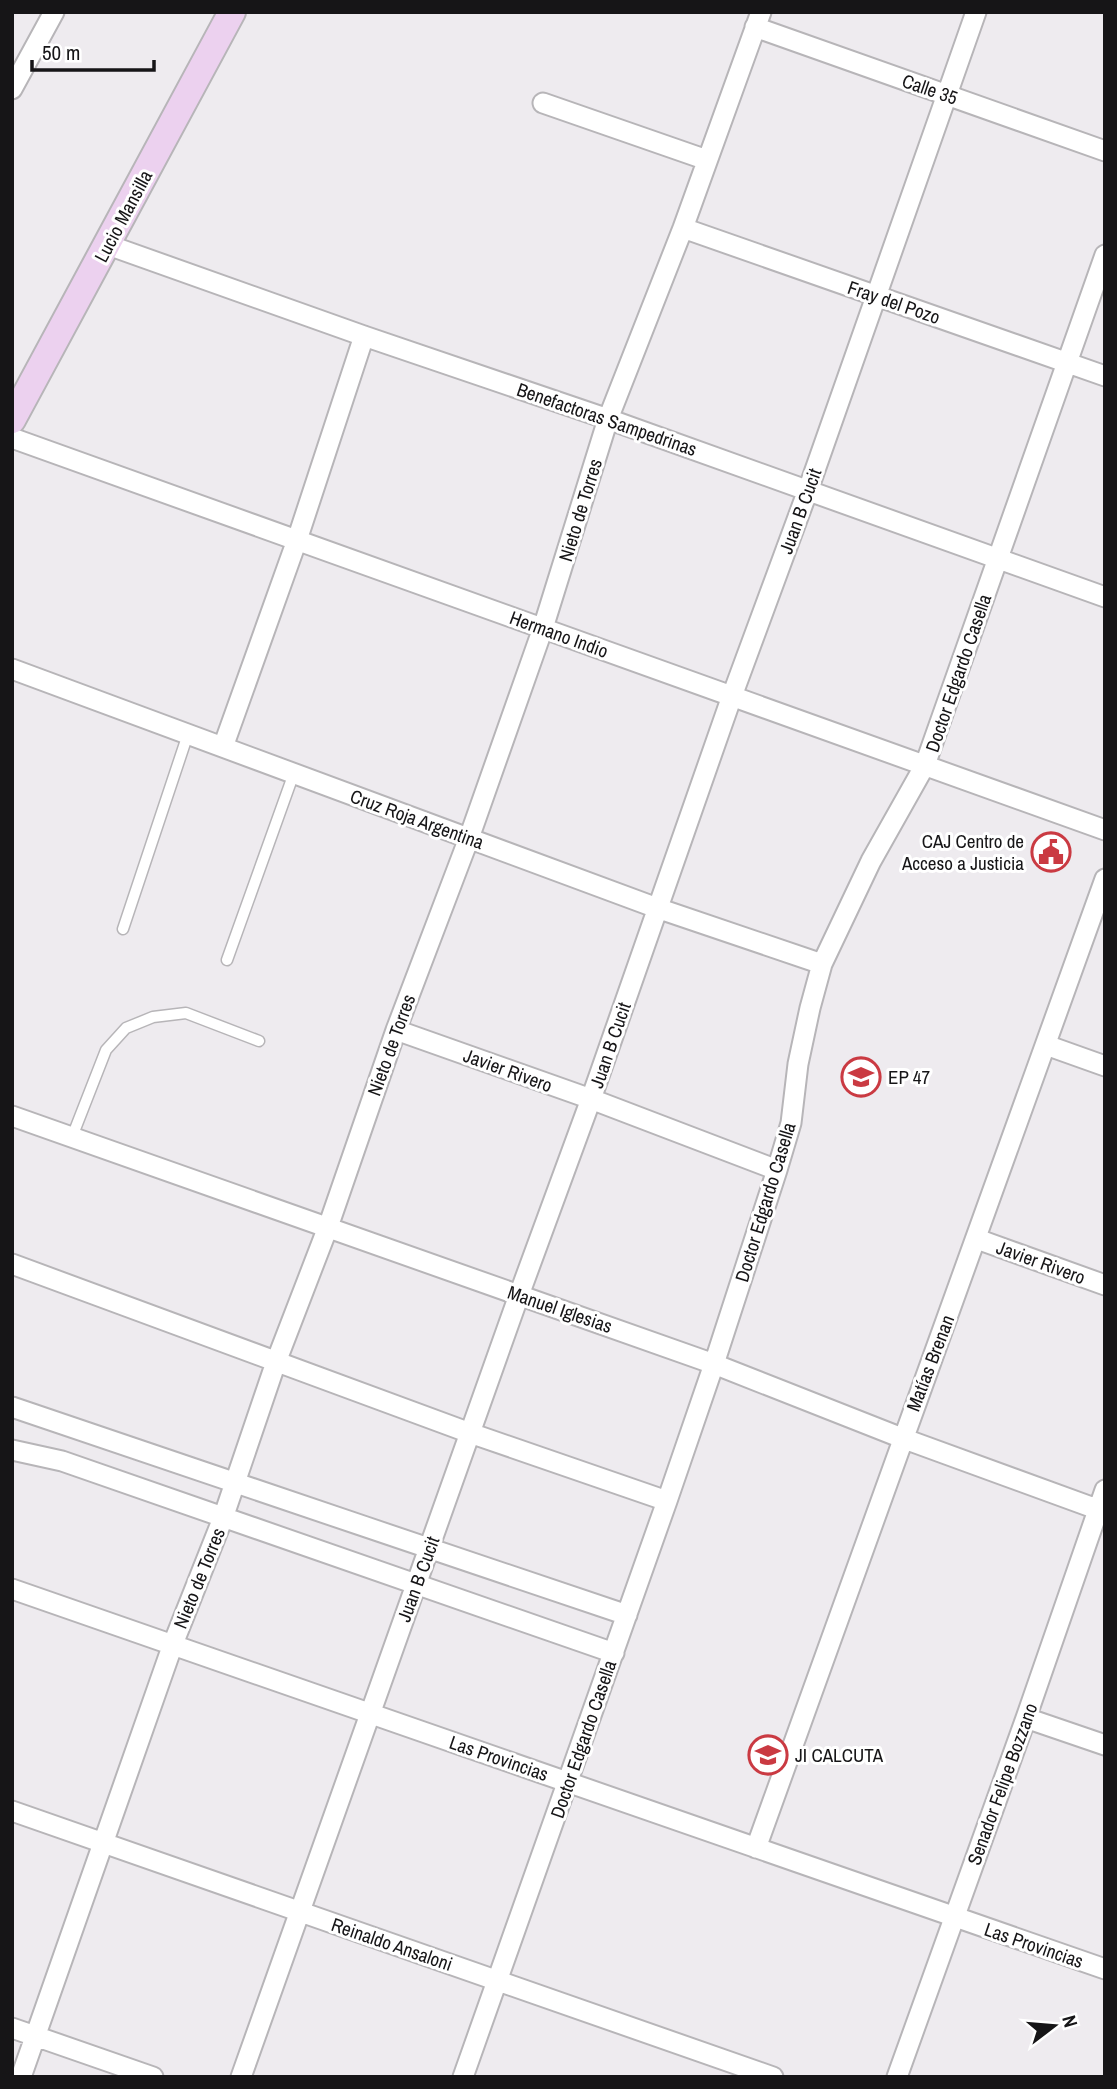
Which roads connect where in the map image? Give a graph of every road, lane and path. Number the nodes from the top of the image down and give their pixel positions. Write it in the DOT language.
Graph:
graph roads {
  1 [pos="54,12"];
  2 [pos="232,12"];
  3 [pos="976,12"];
  4 [pos="757,17"];
  5 [pos="12,89"];
  6 [pos="947,95"];
  7 [pos="543,103"];
  8 [pos="1105,151"];
  9 [pos="707,160"];
  10 [pos="683,228"];
  11 [pos="108,245"];
  12 [pos="1105,255"];
  13 [pos="875,295"];
  14 [pos="364,335"];
  15 [pos="1067,363"];
  16 [pos="1105,376"];
  17 [pos="12,419"];
  18 [pos="608,419"];
  19 [pos="12,438"];
  20 [pos="808,490"];
  21 [pos="297,540"];
  22 [pos="998,559"];
  23 [pos="1105,597"];
  24 [pos="543,628"];
  25 [pos="12,669"];
  26 [pos="732,696"];
  27 [pos="188,734"];
  28 [pos="223,747"];
  29 [pos="925,765"];
  30 [pos="294,773"];
  31 [pos="1105,830"];
  32 [pos="469,838"];
  33 [pos="1105,879"];
  34 [pos="657,908"];
  35 [pos="123,929"];
  36 [pos="227,960"];
  37 [pos="822,964"];
  38 [pos="396,1030"];
  39 [pos="260,1041"];
  40 [pos="1046,1045"];
  41 [pos="1105,1066"];
  42 [pos="591,1099"];
  43 [pos="12,1116"];
  44 [pos="72,1137"];
  45 [pos="777,1170"];
  46 [pos="328,1227"];
  47 [pos="977,1239"];
  48 [pos="13,1268"];
  49 [pos="1105,1285"];
  50 [pos="519,1295"];
  51 [pos="276,1362"];
  52 [pos="714,1364"];
  53 [pos="12,1407"];
  54 [pos="470,1433"];
  55 [pos="902,1438"];
  56 [pos="12,1450"];
  57 [pos="234,1484"];
  58 [pos="1105,1490"];
  59 [pos="667,1501"];
  60 [pos="1101,1511"];
  61 [pos="223,1518"];
  62 [pos="429,1547"];
  63 [pos="416,1583"];
  64 [pos="12,1589"];
  65 [pos="627,1615"];
  66 [pos="173,1644"];
  67 [pos="614,1653"];
  68 [pos="370,1714"];
  69 [pos="1026,1718"];
  70 [pos="1105,1745"];
  71 [pos="568,1782"];
  72 [pos="12,1811"];
  73 [pos="103,1841"];
  74 [pos="756,1848"];
  75 [pos="299,1912"];
  76 [pos="954,1917"];
  77 [pos="1105,1969"];
  78 [pos="498,1981"];
  79 [pos="12,2028"];
  80 [pos="34,2036"];
  81 [pos="21,2077"];
  82 [pos="153,2077"];
  83 [pos="242,2077"];
  84 [pos="463,2077"];
  85 [pos="773,2077"];
  86 [pos="897,2077"];
  1 -- 5 [label="street"];
  2 -- 11 [label="main road, Lucio Mansilla"];
  3 -- 6 [label="street, Juan B Cucit"];
  4 -- 6 [label="street, Calle 35"];
  4 -- 9 [label="street, Nieto de Torres"];
  6 -- 8 [label="street, Calle 35"];
  6 -- 13 [label="street, Juan B Cucit"];
  7 -- 9 [label="street"];
  9 -- 10 [label="street, Nieto de Torres"];
  10 -- 13 [label="street, Fray del Pozo"];
  10 -- 18 [label="street, Nieto de Torres"];
  11 -- 14 [label="street, Benefactoras Sampedrinas"];
  11 -- 17 [label="main road, Lucio Mansilla"];
  12 -- 15 [label="street, Doctor Edgardo Casella"];
  13 -- 15 [label="street, Fray del Pozo"];
  13 -- 20 [label="street, Juan B Cucit"];
  14 -- 18 [label="street, Benefactoras Sampedrinas"];
  14 -- 21 [label="street"];
  15 -- 16 [label="street, Fray del Pozo"];
  15 -- 22 [label="street, Doctor Edgardo Casella"];
  18 -- 20 [label="street, Benefactoras Sampedrinas"];
  18 -- 24 [label="street, Nieto de Torres"];
  19 -- 21 [label="street, Hermano Indio"];
  20 -- 22 [label="street, Benefactoras Sampedrinas"];
  20 -- 26 [label="street, Juan B Cucit"];
  21 -- 24 [label="street, Hermano Indio"];
  21 -- 28 [label="street"];
  22 -- 23 [label="street, Benefactoras Sampedrinas"];
  22 -- 29 [label="street, Doctor Edgardo Casella"];
  24 -- 26 [label="street, Hermano Indio"];
  24 -- 32 [label="street, Nieto de Torres"];
  25 -- 27 [label="street, Cruz Roja Argentina"];
  26 -- 29 [label="street, Hermano Indio"];
  26 -- 34 [label="street, Juan B Cucit"];
  27 -- 28 [label="street, Cruz Roja Argentina"];
  27 -- 35 [label="lane"];
  28 -- 30 [label="street, Cruz Roja Argentina"];
  29 -- 31 [label="street, Hermano Indio"];
  29 -- 37 [label="street, Doctor Edgardo Casella"];
  30 -- 32 [label="street, Cruz Roja Argentina"];
  30 -- 36 [label="lane"];
  32 -- 34 [label="street, Cruz Roja Argentina"];
  32 -- 38 [label="street, Nieto de Torres"];
  33 -- 40 [label="street, Matías Brenan"];
  34 -- 37 [label="street, Cruz Roja Argentina"];
  34 -- 42 [label="street, Juan B Cucit"];
  37 -- 45 [label="street, Doctor Edgardo Casella"];
  38 -- 42 [label="street, Javier Rivero"];
  38 -- 46 [label="street, Nieto de Torres"];
  39 -- 44 [label="lane"];
  40 -- 41 [label="street"];
  40 -- 47 [label="street, Matías Brenan"];
  42 -- 45 [label="street, Javier Rivero"];
  42 -- 50 [label="street, Juan B Cucit"];
  43 -- 44 [label="street, Manuel Iglesias"];
  44 -- 46 [label="street, Manuel Iglesias"];
  45 -- 52 [label="street, Doctor Edgardo Casella"];
  46 -- 50 [label="street, Manuel Iglesias"];
  46 -- 51 [label="street, Nieto de Torres"];
  47 -- 49 [label="street, Javier Rivero"];
  47 -- 55 [label="street, Matías Brenan"];
  48 -- 51 [label="street"];
  50 -- 52 [label="street, Manuel Iglesias"];
  50 -- 54 [label="street, Juan B Cucit"];
  51 -- 54 [label="street"];
  51 -- 57 [label="street, Nieto de Torres"];
  52 -- 55 [label="street, Manuel Iglesias"];
  52 -- 59 [label="street, Doctor Edgardo Casella"];
  53 -- 57 [label="street"];
  54 -- 59 [label="street"];
  54 -- 62 [label="street, Juan B Cucit"];
  55 -- 60 [label="street, Manuel Iglesias"];
  55 -- 74 [label="street, Matías Brenan"];
  56 -- 61 [label="street"];
  57 -- 61 [label="street, Nieto de Torres"];
  57 -- 62 [label="street"];
  58 -- 60 [label="street, Senador Felipe Bozzano"];
  59 -- 65 [label="street, Doctor Edgardo Casella"];
  60 -- 69 [label="street, Senador Felipe Bozzano"];
  61 -- 63 [label="street"];
  61 -- 66 [label="street, Nieto de Torres"];
  62 -- 63 [label="street, Juan B Cucit"];
  62 -- 65 [label="street"];
  63 -- 67 [label="street"];
  63 -- 68 [label="street, Juan B Cucit"];
  64 -- 66 [label="street, Las Provincias"];
  65 -- 67 [label="street, Doctor Edgardo Casella"];
  66 -- 68 [label="street, Las Provincias"];
  66 -- 73 [label="street, Nieto de Torres"];
  67 -- 71 [label="street, Doctor Edgardo Casella"];
  68 -- 71 [label="street, Las Provincias"];
  68 -- 75 [label="street, Juan B Cucit"];
  69 -- 70 [label="street"];
  69 -- 76 [label="street, Senador Felipe Bozzano"];
  71 -- 74 [label="street, Las Provincias"];
  71 -- 78 [label="street, Doctor Edgardo Casella"];
  72 -- 73 [label="street, Reinaldo Ansaloni"];
  73 -- 75 [label="street, Reinaldo Ansaloni"];
  73 -- 80 [label="street, Nieto de Torres"];
  74 -- 76 [label="street, Las Provincias"];
  75 -- 78 [label="street, Reinaldo Ansaloni"];
  75 -- 83 [label="street, Juan B Cucit"];
  76 -- 77 [label="street, Las Provincias"];
  76 -- 86 [label="street, Senador Felipe Bozzano"];
  78 -- 84 [label="street, Doctor Edgardo Casella"];
  78 -- 85 [label="street, Reinaldo Ansaloni"];
  79 -- 80 [label="street"];
  80 -- 81 [label="street, Nieto de Torres"];
  80 -- 82 [label="street"];
}
